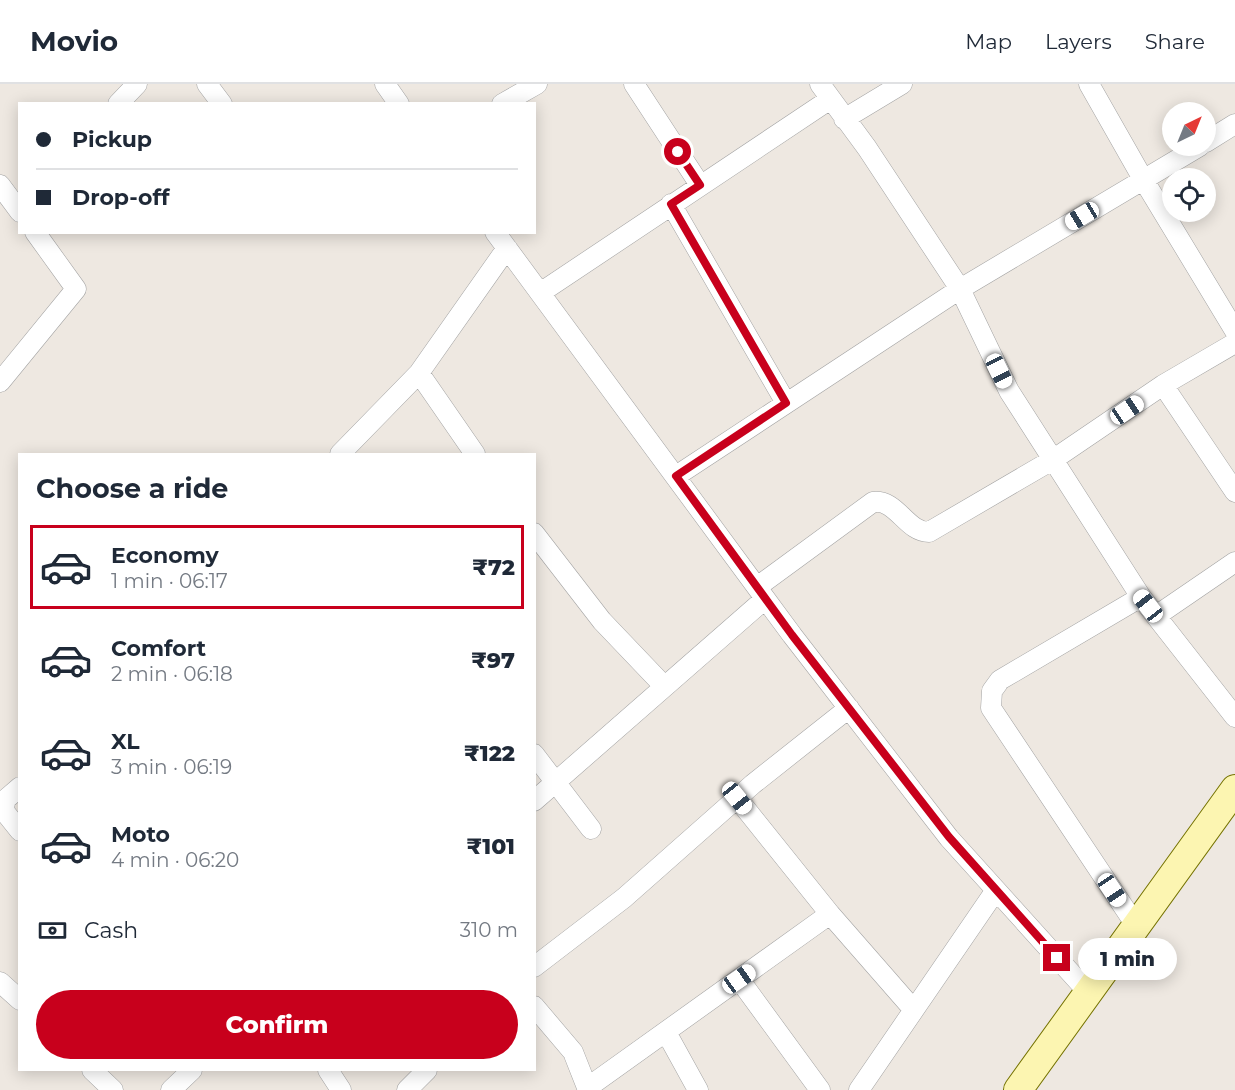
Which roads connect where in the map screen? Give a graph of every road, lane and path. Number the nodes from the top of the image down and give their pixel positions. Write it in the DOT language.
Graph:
graph roads {
  1 [pos="137,84"];
  2 [pos="207,84"];
  3 [pos="385,84"];
  4 [pos="537,84"];
  5 [pos="634,84"];
  6 [pos="902,84"];
  7 [pos="1097,87"];
  8 [pos="825,92"];
  9 [pos="120,102"];
  10 [pos="220,102"];
  11 [pos="398,102"];
  12 [pos="506,102"];
  13 [pos="844,119"];
  14 [pos="1235,124"];
  15 [pos="1216,136"];
  16 [pos="1183,156"];
  17 [pos="1143,179"];
  18 [pos="0,185"];
  19 [pos="700,185"];
  20 [pos="671,204"];
  21 [pos="18,208"];
  22 [pos="35,234"];
  23 [pos="501,240"];
  24 [pos="960,289"];
  25 [pos="540,293"];
  26 [pos="1235,331"];
  27 [pos="1235,343"];
  28 [pos="419,373"];
  29 [pos="0,382"];
  30 [pos="1163,385"];
  31 [pos="786,403"];
  32 [pos="341,453"];
  33 [pos="475,453"];
  34 [pos="1054,459"];
  35 [pos="676,476"];
  36 [pos="1235,492"];
  37 [pos="536,536"];
  38 [pos="1235,562"];
  39 [pos="761,593"];
  40 [pos="1141,597"];
  41 [pos="1156,616"];
  42 [pos="664,686"];
  43 [pos="849,708"];
  44 [pos="1235,717"];
  45 [pos="536,757"];
  46 [pos="555,783"];
  47 [pos="18,789"];
  48 [pos="1235,789"];
  49 [pos="737,798"];
  50 [pos="536,799"];
  51 [pos="18,828"];
  52 [pos="591,829"];
  53 [pos="996,890"];
  54 [pos="830,914"];
  55 [pos="1137,927"];
  56 [pos="536,965"];
  57 [pos="739,979"];
  58 [pos="0,982"];
  59 [pos="1088,992"];
  60 [pos="18,998"];
  61 [pos="536,1008"];
  62 [pos="913,1009"];
  63 [pos="666,1032"];
  64 [pos="93,1071"];
  65 [pos="191,1071"];
  66 [pos="329,1071"];
  67 [pos="426,1071"];
  68 [pos="587,1089"];
  69 [pos="113,1090"];
  70 [pos="171,1090"];
  71 [pos="341,1090"];
  72 [pos="407,1090"];
  73 [pos="698,1090"];
  74 [pos="819,1090"];
  75 [pos="859,1090"];
  76 [pos="1018,1090"];
  1 -- 9 [label="street"];
  2 -- 10 [label="street"];
  3 -- 11 [label="street"];
  4 -- 12 [label="street"];
  5 -- 19 [label="street"];
  6 -- 13 [label="street"];
  7 -- 17 [label="street"];
  8 -- 13 [label="street"];
  8 -- 19 [label="street"];
  13 -- 24 [label="street"];
  14 -- 15 [label="street"];
  16 -- 17 [label="street"];
  17 -- 24 [label="street"];
  17 -- 26 [label="street"];
  18 -- 21 [label="street"];
  19 -- 20 [label="street"];
  20 -- 25 [label="street"];
  20 -- 31 [label="street"];
  22 -- 29 [label="street"];
  23 -- 25 [label="street"];
  23 -- 28 [label="street"];
  24 -- 31 [label="street"];
  24 -- 34 [label="street"];
  25 -- 35 [label="street"];
  27 -- 30 [label="street"];
  28 -- 32 [label="street"];
  28 -- 33 [label="street"];
  30 -- 34 [label="street"];
  30 -- 36 [label="street"];
  31 -- 35 [label="street"];
  34 -- 39 [label="street"];
  34 -- 40 [label="street"];
  35 -- 39 [label="street"];
  37 -- 42 [label="street"];
  38 -- 41 [label="street"];
  39 -- 42 [label="street"];
  39 -- 43 [label="street"];
  40 -- 41 [label="street"];
  40 -- 55 [label="street"];
  41 -- 44 [label="street"];
  42 -- 46 [label="street"];
  43 -- 49 [label="street"];
  43 -- 53 [label="street"];
  45 -- 46 [label="street"];
  46 -- 50 [label="street"];
  46 -- 52 [label="street"];
  47 -- 51 [label="street"];
  48 -- 55 [label="street"];
  49 -- 54 [label="street"];
  49 -- 56 [label="street"];
  53 -- 59 [label="street"];
  53 -- 62 [label="street"];
  54 -- 57 [label="street"];
  54 -- 62 [label="street"];
  55 -- 59 [label="street"];
  57 -- 63 [label="street"];
  57 -- 74 [label="street"];
  58 -- 60 [label="street"];
  59 -- 76 [label="street"];
  61 -- 68 [label="street"];
  62 -- 75 [label="street"];
  63 -- 68 [label="street"];
  63 -- 73 [label="street"];
  64 -- 69 [label="street"];
  65 -- 70 [label="street"];
  66 -- 71 [label="street"];
  67 -- 72 [label="street"];
}
